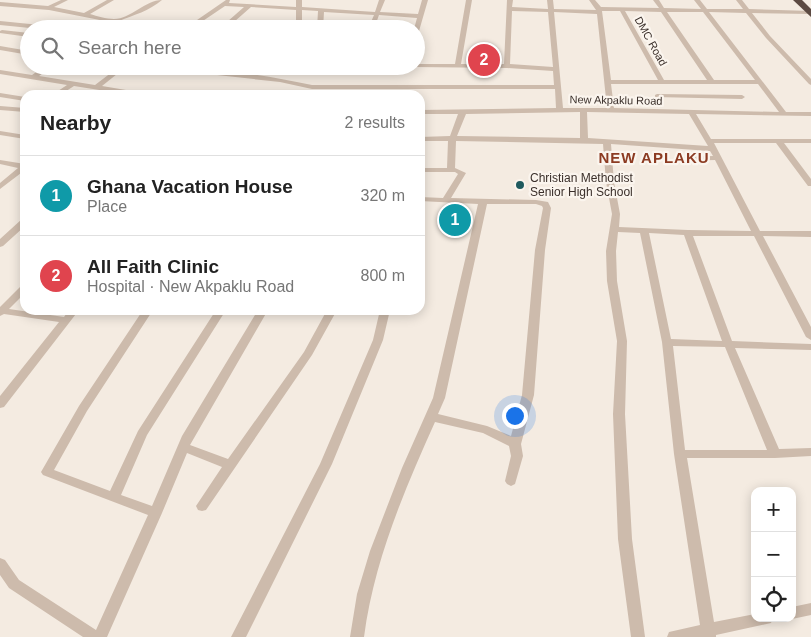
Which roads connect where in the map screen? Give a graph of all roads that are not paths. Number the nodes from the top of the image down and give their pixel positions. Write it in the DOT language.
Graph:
graph roads {
  1 [pos="17,0"];
  2 [pos="65,0"];
  3 [pos="111,0"];
  4 [pos="159,0"];
  5 [pos="229,0"];
  6 [pos="255,0"];
  7 [pos="299,0"];
  8 [pos="382,0"];
  9 [pos="425,0"];
  10 [pos="469,0"];
  11 [pos="510,0"];
  12 [pos="550,0"];
  13 [pos="592,0"];
  14 [pos="656,0"];
  15 [pos="698,0"];
  16 [pos="739,0"];
  17 [pos="797,0"];
  18 [pos="0,4"];
  19 [pos="10,4"];
  20 [pos="223,4"];
  21 [pos="808,5"];
  22 [pos="249,7"];
  23 [pos="49,8"];
  24 [pos="510,9"];
  25 [pos="298,10"];
  26 [pos="321,10"];
  27 [pos="622,10"];
  28 [pos="663,10"];
  29 [pos="551,11"];
  30 [pos="598,11"];
  31 [pos="706,11"];
  32 [pos="749,11"];
  33 [pos="376,13"];
  34 [pos="85,15"];
  35 [pos="420,16"];
  36 [pos="115,20"];
  37 [pos="200,20"];
  38 [pos="233,20"];
  39 [pos="299,20"];
  40 [pos="320,20"];
  41 [pos="374,20"];
  42 [pos="419,20"];
  43 [pos="0,23"];
  44 [pos="14,24"];
  45 [pos="20,25"];
  46 [pos="1,33"];
  47 [pos="20,34"];
  48 [pos="0,48"];
  49 [pos="20,51"];
  50 [pos="425,66"];
  51 [pos="458,66"];
  52 [pos="507,66"];
  53 [pos="555,68"];
  54 [pos="1,73"];
  55 [pos="38,75"];
  56 [pos="112,75"];
  57 [pos="235,75"];
  58 [pos="34,78"];
  59 [pos="607,82"];
  60 [pos="662,82"];
  61 [pos="712,82"];
  62 [pos="733,82"];
  63 [pos="760,82"];
  64 [pos="811,83"];
  65 [pos="72,84"];
  66 [pos="556,87"];
  67 [pos="94,88"];
  68 [pos="63,90"];
  69 [pos="100,90"];
  70 [pos="0,95"];
  71 [pos="657,96"];
  72 [pos="742,97"];
  73 [pos="20,98"];
  74 [pos="0,108"];
  75 [pos="20,110"];
  76 [pos="560,110"];
  77 [pos="583,110"];
  78 [pos="611,110"];
  79 [pos="463,111"];
  80 [pos="425,112"];
  81 [pos="692,113"];
  82 [pos="752,114"];
  83 [pos="784,114"];
  84 [pos="811,114"];
  85 [pos="0,133"];
  86 [pos="20,135"];
  87 [pos="425,139"];
  88 [pos="454,139"];
  89 [pos="584,140"];
  90 [pos="607,141"];
  91 [pos="811,141"];
  92 [pos="780,142"];
  93 [pos="711,145"];
  94 [pos="718,158"];
  95 [pos="681,159"];
  96 [pos="0,162"];
  97 [pos="20,166"];
  98 [pos="425,170"];
  99 [pos="452,170"];
  100 [pos="20,171"];
  101 [pos="15,175"];
  102 [pos="20,176"];
  103 [pos="811,184"];
  104 [pos="0,187"];
  105 [pos="425,199"];
  106 [pos="446,200"];
  107 [pos="482,202"];
  108 [pos="20,226"];
  109 [pos="615,229"];
  110 [pos="644,232"];
  111 [pos="688,233"];
  112 [pos="758,234"];
  113 [pos="811,234"];
  114 [pos="0,244"];
  115 [pos="20,291"];
  116 [pos="1,312"];
  117 [pos="20,314"];
  118 [pos="25,315"];
  119 [pos="70,315"];
  120 [pos="145,315"];
  121 [pos="218,315"];
  122 [pos="260,315"];
  123 [pos="329,315"];
  124 [pos="384,315"];
  125 [pos="66,320"];
  126 [pos="811,337"];
  127 [pos="668,342"];
  128 [pos="728,343"];
  129 [pos="811,347"];
  130 [pos="0,404"];
  131 [pos="432,417"];
  132 [pos="515,444"];
  133 [pos="183,447"];
  134 [pos="811,452"];
  135 [pos="680,454"];
  136 [pos="775,454"];
  137 [pos="230,465"];
  138 [pos="511,481"];
  139 [pos="113,498"];
  140 [pos="202,506"];
  141 [pos="156,513"];
  142 [pos="0,564"];
  143 [pos="811,609"];
  144 [pos="796,612"];
  145 [pos="752,622"];
  146 [pos="708,634"];
  147 [pos="95,637"];
  148 [pos="100,637"];
  149 [pos="238,637"];
  150 [pos="356,637"];
  151 [pos="638,637"];
  152 [pos="674,637"];
  1 -- 19 [label="street"];
  2 -- 23 [label="street"];
  3 -- 34 [label="street"];
  4 -- 36 [label="street"];
  5 -- 20 [label="street"];
  6 -- 22 [label="street"];
  7 -- 25 [label="street"];
  8 -- 33 [label="street"];
  9 -- 35 [label="street"];
  10 -- 51 [label="street"];
  11 -- 24 [label="street"];
  12 -- 29 [label="street"];
  13 -- 30 [label="street"];
  14 -- 28 [label="street"];
  15 -- 31 [label="street"];
  16 -- 32 [label="street"];
  17 -- 21 [label="highway"];
  18 -- 19 [label="street"];
  19 -- 23 [label="street"];
  20 -- 22 [label="street"];
  20 -- 37 [label="street"];
  21 -- 32 [label="street"];
  22 -- 25 [label="street"];
  22 -- 38 [label="street"];
  23 -- 34 [label="street"];
  24 -- 29 [label="street"];
  24 -- 52 [label="street"];
  25 -- 26 [label="street"];
  25 -- 39 [label="street"];
  26 -- 33 [label="street"];
  26 -- 40 [label="street"];
  27 -- 28 [label="street"];
  27 -- 30 [label="street"];
  27 -- 60 [label="street, DMC Road"];
  28 -- 31 [label="street"];
  28 -- 61 [label="street"];
  29 -- 30 [label="street"];
  29 -- 53 [label="street"];
  30 -- 59 [label="street"];
  31 -- 32 [label="street"];
  31 -- 63 [label="street"];
  32 -- 64 [label="street"];
  33 -- 35 [label="street"];
  33 -- 41 [label="street"];
  34 -- 36 [label="street"];
  35 -- 42 [label="street"];
  43 -- 44 [label="street"];
  44 -- 45 [label="street"];
  44 -- 46 [label="street"];
  46 -- 47 [label="street"];
  48 -- 49 [label="street"];
  50 -- 51 [label="street"];
  51 -- 52 [label="street"];
  52 -- 53 [label="street"];
  53 -- 66 [label="street"];
  54 -- 58 [label="street"];
  55 -- 58 [label="street"];
  56 -- 67 [label="street"];
  57 -- 66 [label="street"];
  58 -- 65 [label="street"];
  59 -- 60 [label="street"];
  59 -- 78 [label="street"];
  60 -- 61 [label="street"];
  61 -- 62 [label="street"];
  62 -- 63 [label="street"];
  62 -- 72 [label="street"];
  63 -- 83 [label="street"];
  65 -- 67 [label="street"];
  65 -- 68 [label="street"];
  66 -- 76 [label="street"];
  67 -- 69 [label="street"];
  70 -- 73 [label="street"];
  71 -- 72 [label="street"];
  72 -- 82 [label="street"];
  74 -- 75 [label="street"];
  76 -- 77 [label="street, New Akpaklu Road"];
  76 -- 79 [label="street, New Akpaklu Road"];
  77 -- 78 [label="street, New Akpaklu Road"];
  77 -- 89 [label="street"];
  78 -- 81 [label="street, New Akpaklu Road"];
  79 -- 80 [label="street, New Akpaklu Road"];
  79 -- 88 [label="street"];
  81 -- 82 [label="street, New Akpaklu Road"];
  81 -- 93 [label="street"];
  82 -- 83 [label="street, New Akpaklu Road"];
  83 -- 84 [label="street, New Akpaklu Road"];
  85 -- 86 [label="street"];
  87 -- 88 [label="street"];
  88 -- 89 [label="street"];
  88 -- 99 [label="street"];
  89 -- 90 [label="street"];
  90 -- 93 [label="street"];
  90 -- 109 [label="street"];
  91 -- 92 [label="street"];
  92 -- 93 [label="street"];
  92 -- 103 [label="street"];
  93 -- 94 [label="street"];
  94 -- 95 [label="street"];
  94 -- 112 [label="street"];
  96 -- 97 [label="street"];
  98 -- 99 [label="street"];
  99 -- 106 [label="street"];
  100 -- 101 [label="street"];
  101 -- 102 [label="street"];
  101 -- 104 [label="street"];
  105 -- 106 [label="street"];
  106 -- 107 [label="street"];
  107 -- 131 [label="street"];
  107 -- 132 [label="street"];
  108 -- 114 [label="street"];
  109 -- 110 [label="street"];
  109 -- 151 [label="street"];
  110 -- 111 [label="street"];
  110 -- 127 [label="street"];
  111 -- 112 [label="street"];
  111 -- 128 [label="street"];
  112 -- 113 [label="street"];
  112 -- 126 [label="street"];
  115 -- 116 [label="street"];
  116 -- 117 [label="street"];
  118 -- 125 [label="street"];
  119 -- 125 [label="street"];
  120 -- 139 [label="street"];
  121 -- 139 [label="street"];
  122 -- 133 [label="street"];
  123 -- 137 [label="street"];
  124 -- 149 [label="street"];
  125 -- 130 [label="street"];
  127 -- 128 [label="street"];
  127 -- 135 [label="street"];
  128 -- 129 [label="street"];
  128 -- 136 [label="street"];
  131 -- 132 [label="street"];
  131 -- 150 [label="street"];
  132 -- 138 [label="street"];
  133 -- 137 [label="street"];
  133 -- 141 [label="street"];
  134 -- 136 [label="street"];
  135 -- 136 [label="street"];
  135 -- 146 [label="street"];
  137 -- 140 [label="street"];
  139 -- 141 [label="street"];
  141 -- 148 [label="street"];
  142 -- 147 [label="street"];
  143 -- 144 [label="street"];
  145 -- 146 [label="street"];
  146 -- 152 [label="street"];
}
